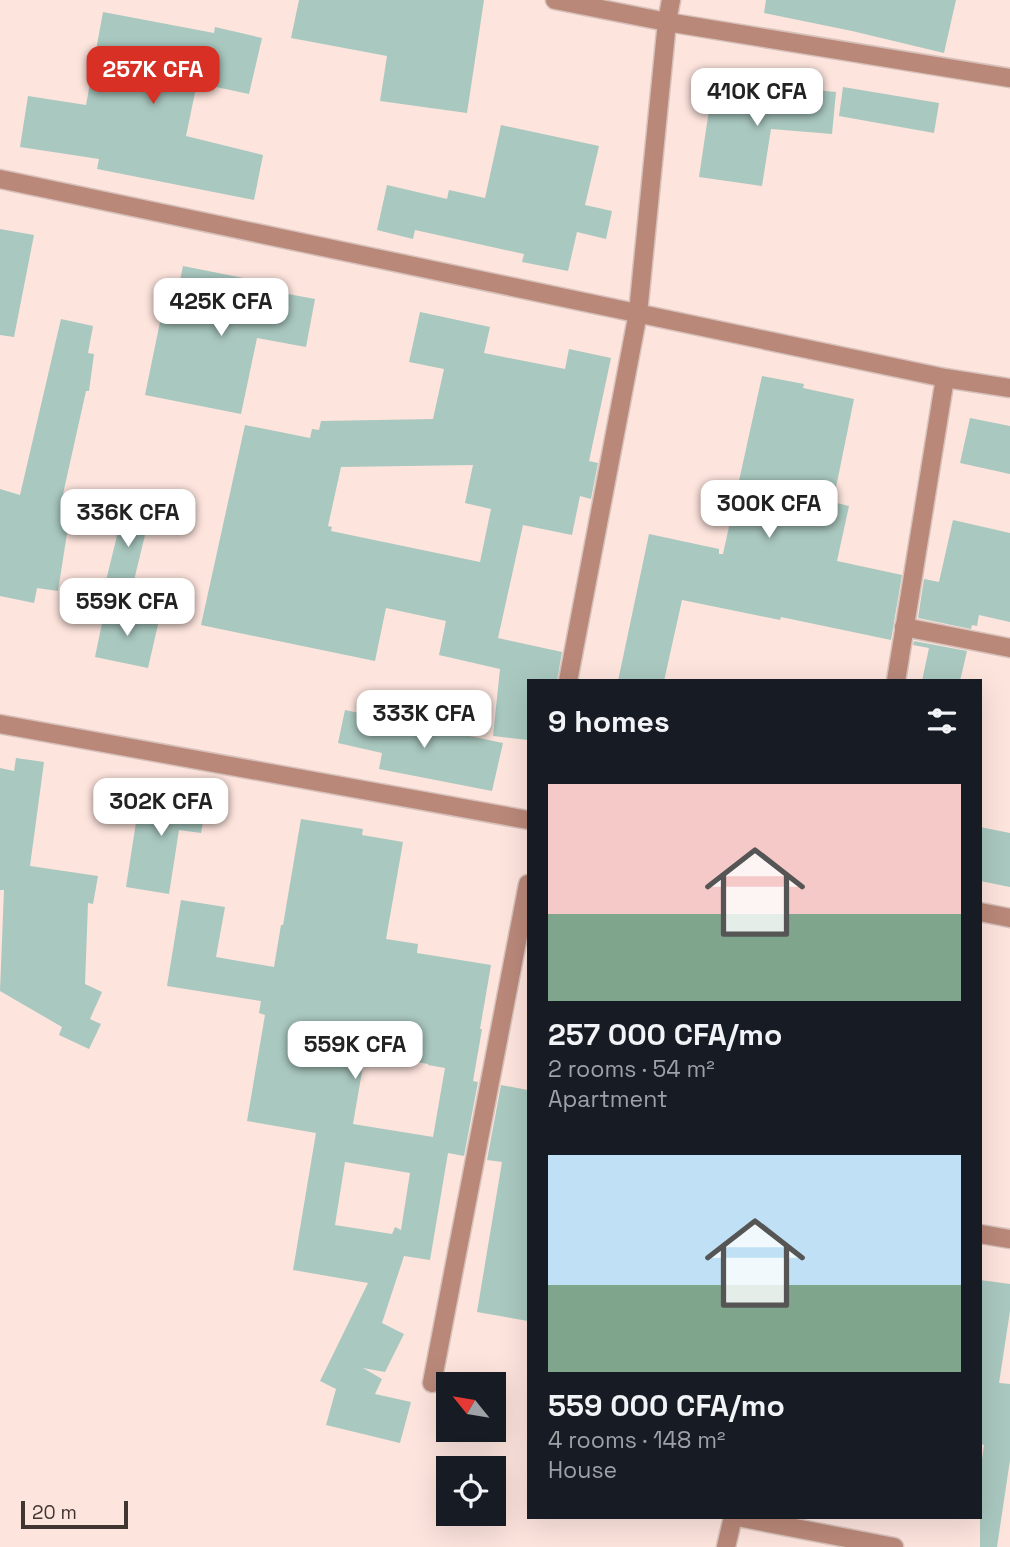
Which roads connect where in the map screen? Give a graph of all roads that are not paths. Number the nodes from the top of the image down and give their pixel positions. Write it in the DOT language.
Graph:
graph roads {
  1 [pos="555,0"];
  2 [pos="671,0"];
  3 [pos="667,22"];
  4 [pos="1010,78"];
  5 [pos="0,179"];
  6 [pos="638,313"];
  7 [pos="946,378"];
  8 [pos="1010,388"];
  9 [pos="904,627"];
  10 [pos="1010,648"];
  11 [pos="568,679"];
  12 [pos="895,679"];
  13 [pos="0,724"];
  14 [pos="527,820"];
  15 [pos="527,889"];
  16 [pos="982,912"];
  17 [pos="1010,918"];
  18 [pos="982,1234"];
  19 [pos="1010,1239"];
  20 [pos="432,1383"];
  21 [pos="734,1519"];
  22 [pos="746,1519"];
  23 [pos="726,1547"];
  24 [pos="894,1547"];
  1 -- 3 [label="street"];
  2 -- 3 [label="street"];
  3 -- 4 [label="street"];
  3 -- 6 [label="street"];
  5 -- 6 [label="street"];
  6 -- 7 [label="street"];
  6 -- 11 [label="street"];
  7 -- 8 [label="street"];
  7 -- 9 [label="street"];
  9 -- 10 [label="street"];
  9 -- 12 [label="street"];
  13 -- 14 [label="street"];
  15 -- 20 [label="street"];
  16 -- 17 [label="street"];
  18 -- 19 [label="street"];
  21 -- 23 [label="street"];
  22 -- 24 [label="street"];
}
